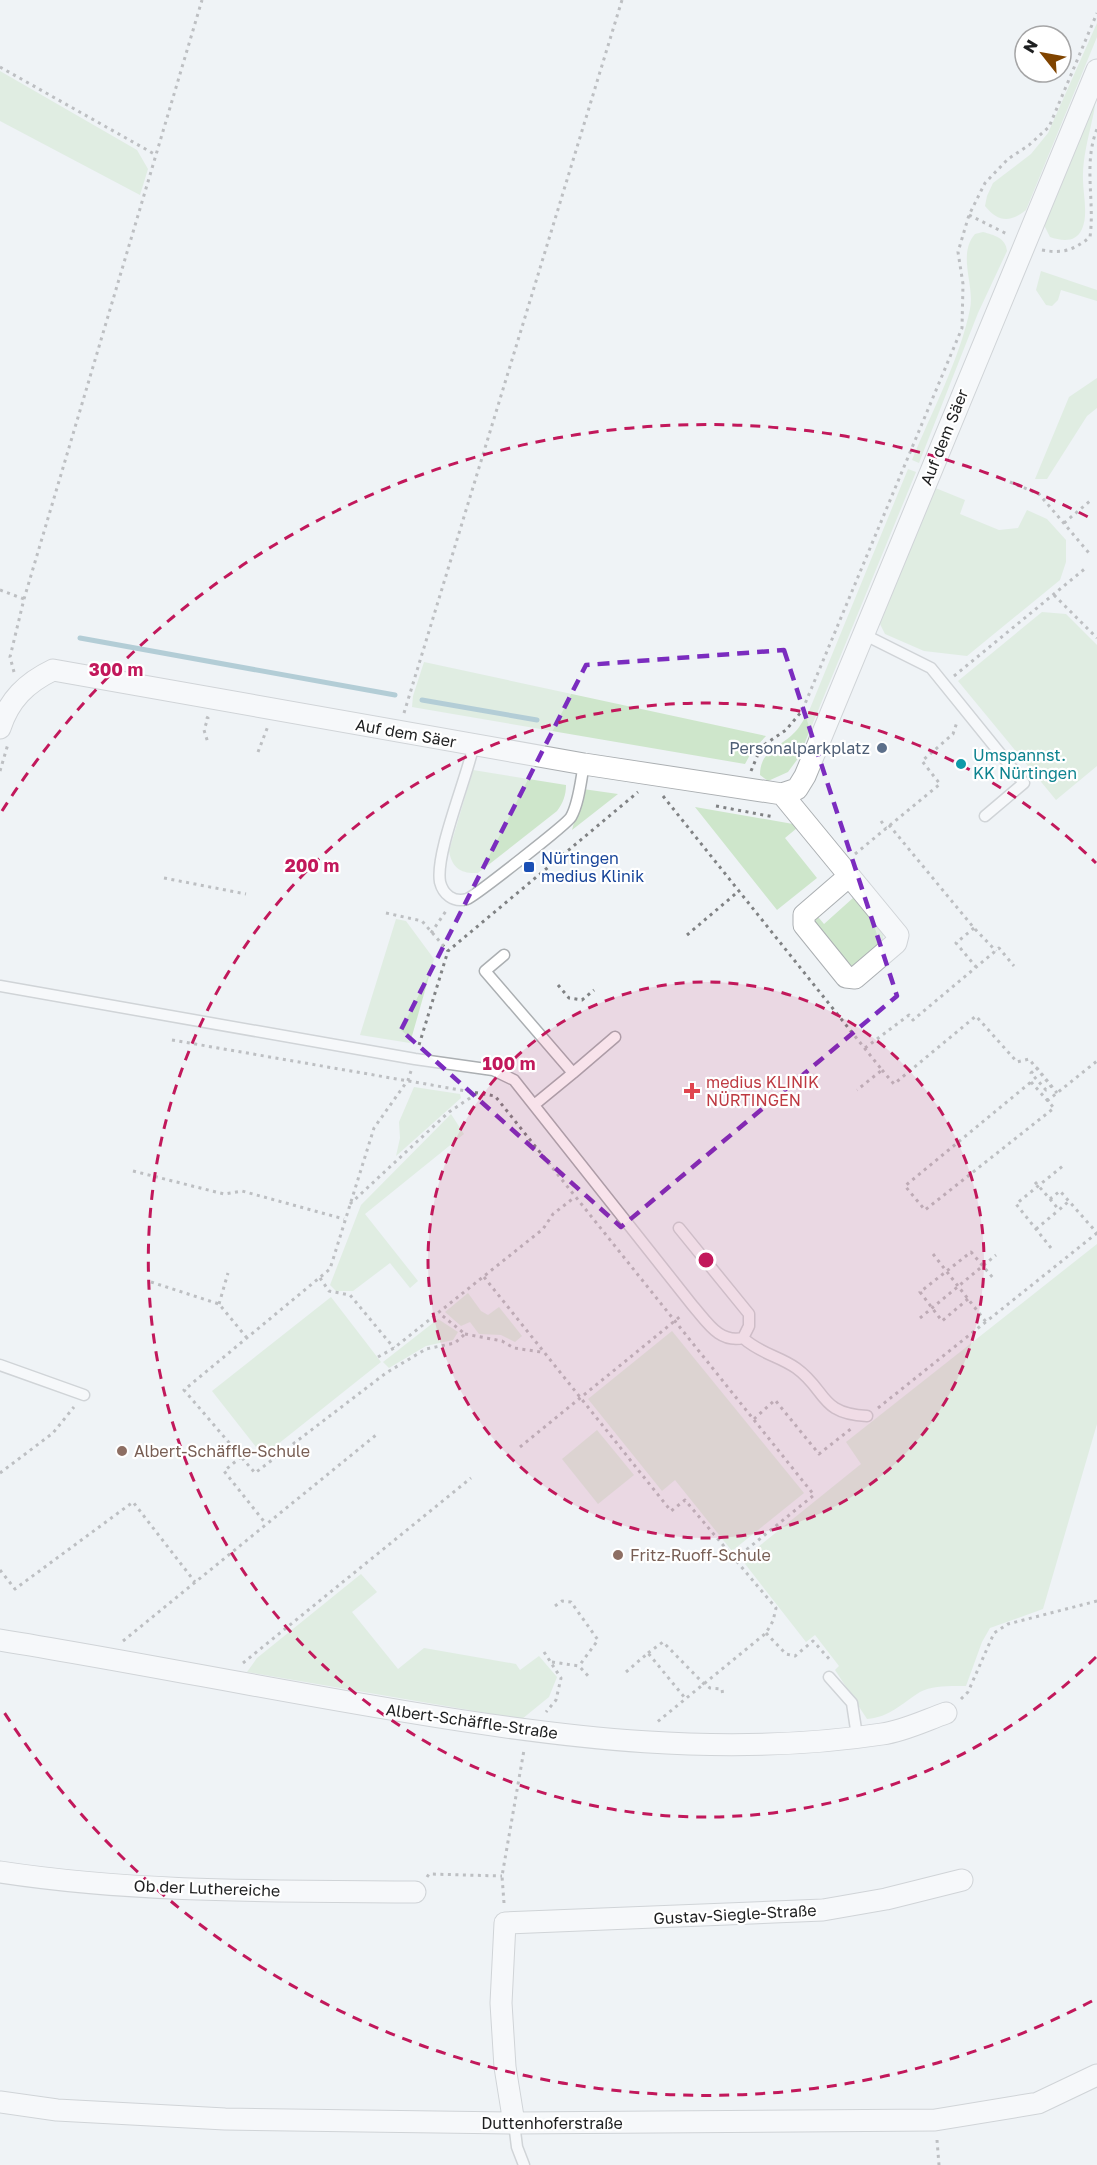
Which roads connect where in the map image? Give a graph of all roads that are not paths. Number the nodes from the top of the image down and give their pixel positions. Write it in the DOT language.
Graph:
graph roads {
  1 [pos="1097,70"];
  2 [pos="863,634"];
  3 [pos="5,734"];
  4 [pos="474,744"];
  5 [pos="584,764"];
  6 [pos="782,794"];
  7 [pos="985,816"];
  8 [pos="844,872"];
  9 [pos="504,955"];
  10 [pos="0,986"];
  11 [pos="615,1037"];
  12 [pos="573,1073"];
  13 [pos="534,1105"];
  14 [pos="679,1228"];
  15 [pos="743,1338"];
  16 [pos="0,1365"];
  17 [pos="84,1395"];
  18 [pos="867,1416"];
  19 [pos="0,1640"];
  20 [pos="829,1677"];
  21 [pos="946,1713"];
  22 [pos="857,1736"];
  23 [pos="0,1872"];
  24 [pos="962,1880"];
  25 [pos="415,1892"];
  26 [pos="1097,2075"];
  27 [pos="0,2102"];
  28 [pos="514,2123"];
  29 [pos="524,2165"];
  1 -- 2 [label="street, Auf dem Säer"];
  2 -- 6 [label="street, Auf dem Säer"];
  2 -- 7 [label="lane"];
  3 -- 4 [label="street, Auf dem Säer"];
  4 -- 5 [label="street, Auf dem Säer"];
  4 -- 5 [label="lane"];
  5 -- 6 [label="street, Auf dem Säer"];
  6 -- 8 [label="street"];
  8 -- 8 [label="street"];
  9 -- 12 [label="lane"];
  10 -- 13 [label="lane"];
  11 -- 12 [label="lane"];
  12 -- 13 [label="lane"];
  13 -- 15 [label="lane"];
  14 -- 15 [label="lane"];
  15 -- 18 [label="lane"];
  16 -- 17 [label="lane"];
  19 -- 22 [label="street, Albert-Schäffle-Straße"];
  20 -- 22 [label="lane"];
  21 -- 22 [label="street, Albert-Schäffle-Straße"];
  23 -- 25 [label="street, Ob der Luthereiche"];
  24 -- 28 [label="street, Gustav-Siegle-Straße"];
  26 -- 28 [label="street, Duttenhoferstraße"];
  27 -- 28 [label="street, Duttenhoferstraße"];
  28 -- 29 [label="lane"];
}
